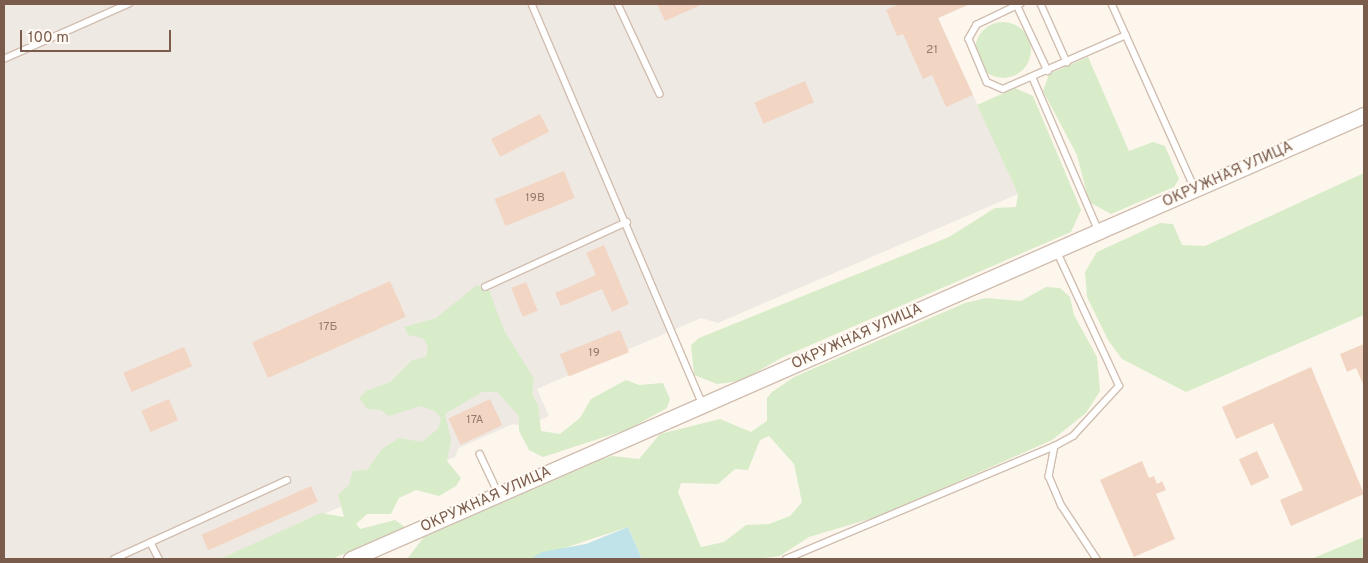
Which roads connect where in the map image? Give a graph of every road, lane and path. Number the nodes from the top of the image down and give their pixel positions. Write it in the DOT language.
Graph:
graph roads {
  1 [pos="128,4"];
  2 [pos="532,4"];
  3 [pos="618,4"];
  4 [pos="1042,4"];
  5 [pos="1112,4"];
  6 [pos="1019,5"];
  7 [pos="1126,35"];
  8 [pos="4,59"];
  9 [pos="1067,62"];
  10 [pos="1048,71"];
  11 [pos="1032,78"];
  12 [pos="660,94"];
  13 [pos="1364,115"];
  14 [pos="1195,189"];
  15 [pos="627,222"];
  16 [pos="1099,231"];
  17 [pos="1056,250"];
  18 [pos="485,287"];
  19 [pos="703,405"];
  20 [pos="1055,446"];
  21 [pos="480,454"];
  22 [pos="287,480"];
  23 [pos="499,494"];
  24 [pos="151,543"];
  25 [pos="114,559"];
  26 [pos="159,559"];
  27 [pos="351,559"];
  28 [pos="786,559"];
  29 [pos="1097,559"];
  1 -- 8 [label="lane"];
  2 -- 15 [label="lane"];
  3 -- 12 [label="lane"];
  4 -- 9 [label="lane"];
  5 -- 7 [label="lane"];
  6 -- 10 [label="lane"];
  6 -- 11 [label="lane"];
  7 -- 9 [label="lane"];
  7 -- 14 [label="lane"];
  9 -- 10 [label="lane"];
  10 -- 11 [label="lane"];
  11 -- 16 [label="lane"];
  13 -- 14 [label="main road, ОКРУЖНАЯ УЛИЦА"];
  14 -- 16 [label="main road, ОКРУЖНАЯ УЛИЦА"];
  15 -- 18 [label="lane"];
  15 -- 19 [label="lane"];
  16 -- 17 [label="main road, ОКРУЖНАЯ УЛИЦА"];
  17 -- 19 [label="main road, ОКРУЖНАЯ УЛИЦА"];
  17 -- 20 [label="lane"];
  19 -- 23 [label="main road, ОКРУЖНАЯ УЛИЦА"];
  20 -- 28 [label="lane"];
  20 -- 29 [label="lane"];
  21 -- 23 [label="lane"];
  22 -- 24 [label="lane"];
  23 -- 27 [label="main road, ОКРУЖНАЯ УЛИЦА"];
  24 -- 25 [label="lane"];
  24 -- 26 [label="lane"];
}
